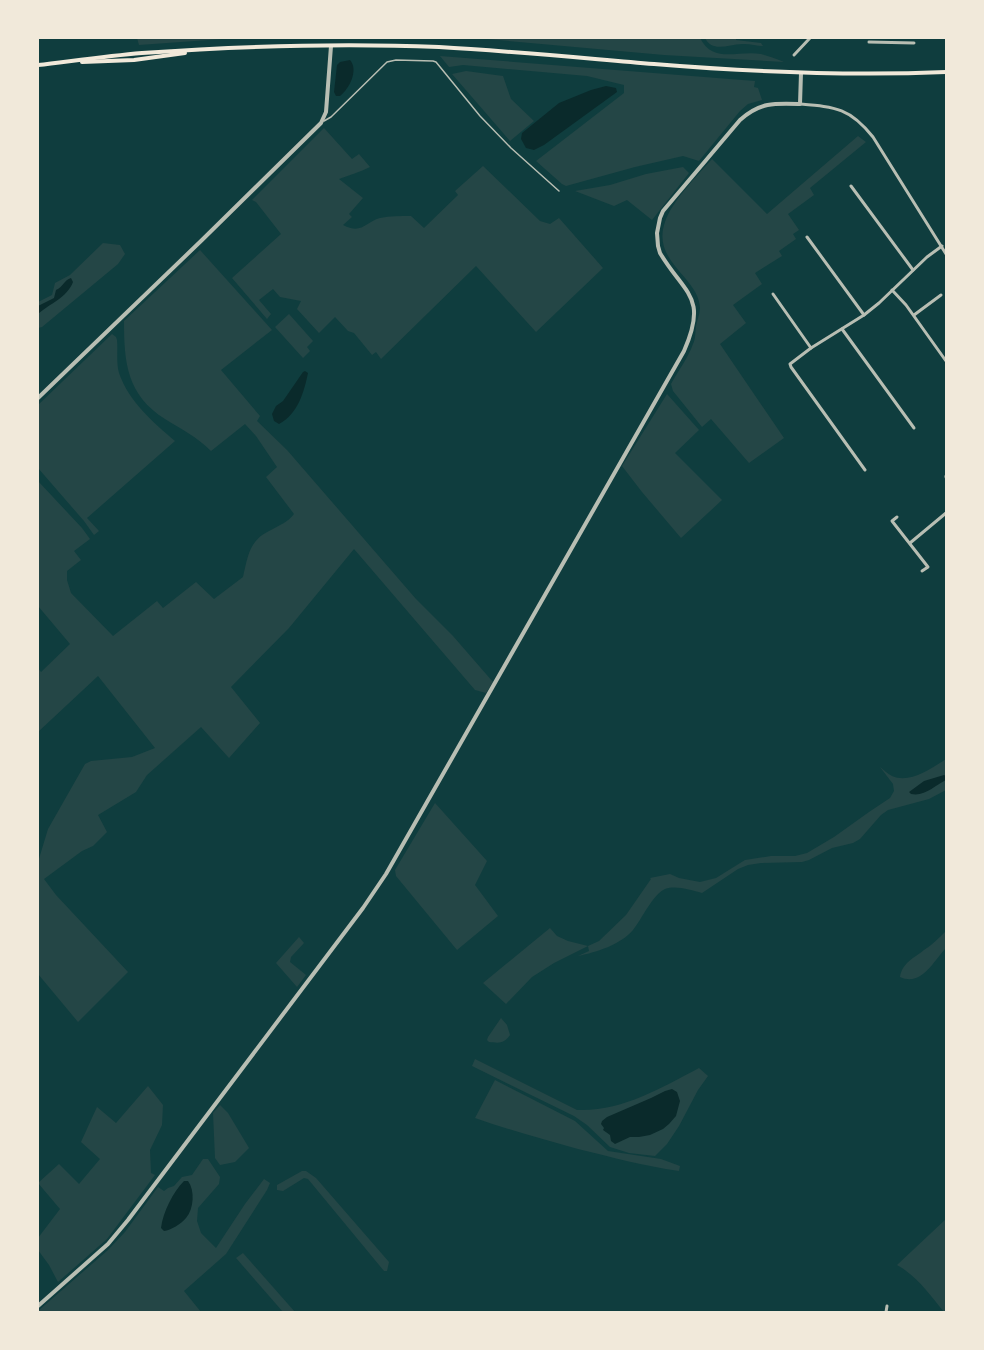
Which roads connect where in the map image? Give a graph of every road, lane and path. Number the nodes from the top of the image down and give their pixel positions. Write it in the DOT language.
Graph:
graph roads {
  1 [pos="810,38"];
  2 [pos="879,38"];
  3 [pos="869,42"];
  4 [pos="883,43"];
  5 [pos="914,43"];
  6 [pos="331,46"];
  7 [pos="794,55"];
  8 [pos="38,65"];
  9 [pos="946,72"];
  10 [pos="801,73"];
  11 [pos="800,104"];
  12 [pos="321,123"];
  13 [pos="851,186"];
  14 [pos="559,191"];
  15 [pos="807,237"];
  16 [pos="942,246"];
  17 [pos="946,254"];
  18 [pos="913,270"];
  19 [pos="892,290"];
  20 [pos="773,294"];
  21 [pos="941,295"];
  22 [pos="864,315"];
  23 [pos="914,315"];
  24 [pos="842,329"];
  25 [pos="811,348"];
  26 [pos="946,361"];
  27 [pos="38,398"];
  28 [pos="914,428"];
  29 [pos="865,470"];
  30 [pos="946,513"];
  31 [pos="897,517"];
  32 [pos="910,543"];
  33 [pos="922,571"];
  34 [pos="38,1306"];
  35 [pos="887,1306"];
  36 [pos="886,1312"];
  1 -- 7 [label="street"];
  2 -- 4 [label="street"];
  3 -- 4 [label="street"];
  4 -- 5 [label="street"];
  6 -- 8 [label="main road"];
  6 -- 10 [label="main road"];
  6 -- 12 [label="street"];
  9 -- 10 [label="main road"];
  10 -- 11 [label="street"];
  11 -- 16 [label="street"];
  11 -- 34 [label="street"];
  12 -- 14 [label="lane"];
  12 -- 27 [label="street"];
  13 -- 18 [label="street"];
  15 -- 22 [label="street"];
  16 -- 17 [label="street"];
  16 -- 18 [label="street"];
  18 -- 19 [label="street"];
  19 -- 22 [label="street"];
  19 -- 23 [label="street"];
  20 -- 25 [label="street"];
  21 -- 23 [label="street"];
  22 -- 24 [label="street"];
  23 -- 26 [label="street"];
  24 -- 25 [label="street"];
  24 -- 28 [label="street"];
  25 -- 29 [label="street"];
  30 -- 32 [label="street"];
  31 -- 32 [label="street"];
  32 -- 33 [label="street"];
  35 -- 36 [label="street"];
}
